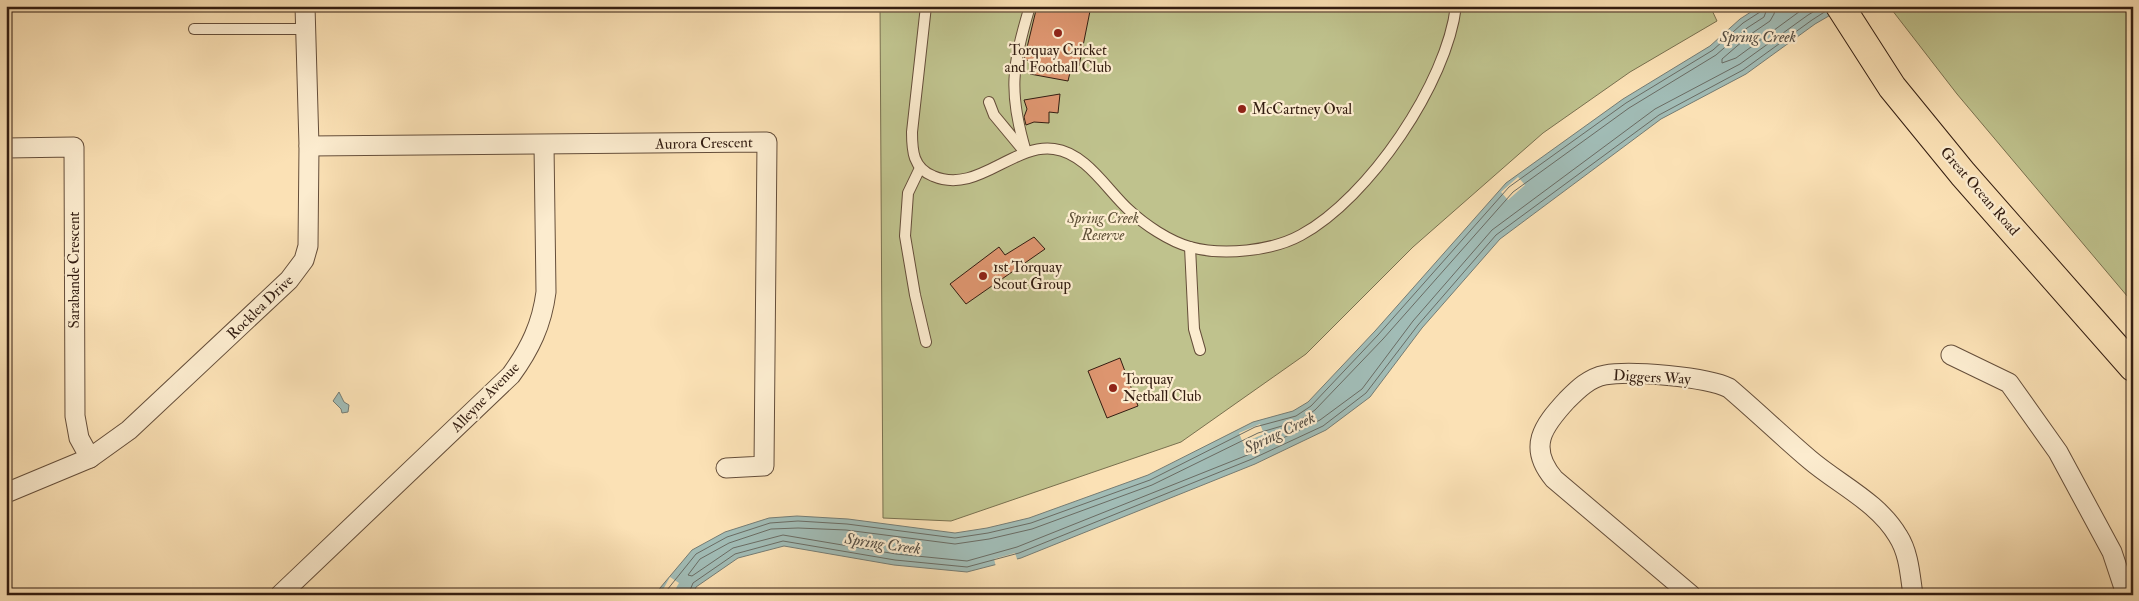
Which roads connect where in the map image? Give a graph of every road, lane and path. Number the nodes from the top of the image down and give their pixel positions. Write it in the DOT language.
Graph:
graph roads {
  1 [pos="305,6"];
  2 [pos="926,6"];
  3 [pos="1030,6"];
  4 [pos="1456,6"];
  5 [pos="1840,6"];
  6 [pos="194,29"];
  7 [pos="305,29"];
  8 [pos="988,102"];
  9 [pos="544,145"];
  10 [pos="310,146"];
  11 [pos="6,148"];
  12 [pos="1026,152"];
  13 [pos="920,168"];
  14 [pos="1190,247"];
  15 [pos="926,342"];
  16 [pos="1200,350"];
  17 [pos="1951,355"];
  18 [pos="2133,367"];
  19 [pos="90,458"];
  20 [pos="726,468"];
  21 [pos="6,493"];
  22 [pos="282,592"];
  23 [pos="2133,594"];
  24 [pos="1691,595"];
  25 [pos="1913,595"];
  26 [pos="2125,595"];
  1 -- 7 [label="street, Rocklea Drive"];
  2 -- 13 [label="lane"];
  3 -- 12 [label="lane"];
  4 -- 14 [label="lane"];
  5 -- 18 [label="main road, Great Ocean Road"];
  6 -- 7 [label="lane"];
  7 -- 10 [label="street, Rocklea Drive"];
  8 -- 12 [label="lane"];
  9 -- 10 [label="street, Aurora Crescent"];
  9 -- 20 [label="street, Aurora Crescent"];
  9 -- 22 [label="street, Alleyne Avenue"];
  10 -- 19 [label="street, Rocklea Drive"];
  11 -- 19 [label="street, Sarabande Crescent"];
  12 -- 13 [label="lane"];
  12 -- 14 [label="lane"];
  13 -- 15 [label="lane"];
  14 -- 16 [label="lane"];
  17 -- 26 [label="street"];
  19 -- 21 [label="street, Rocklea Drive"];
  23 -- 26 [label="street"];
  24 -- 25 [label="street, Diggers Way"];
}
